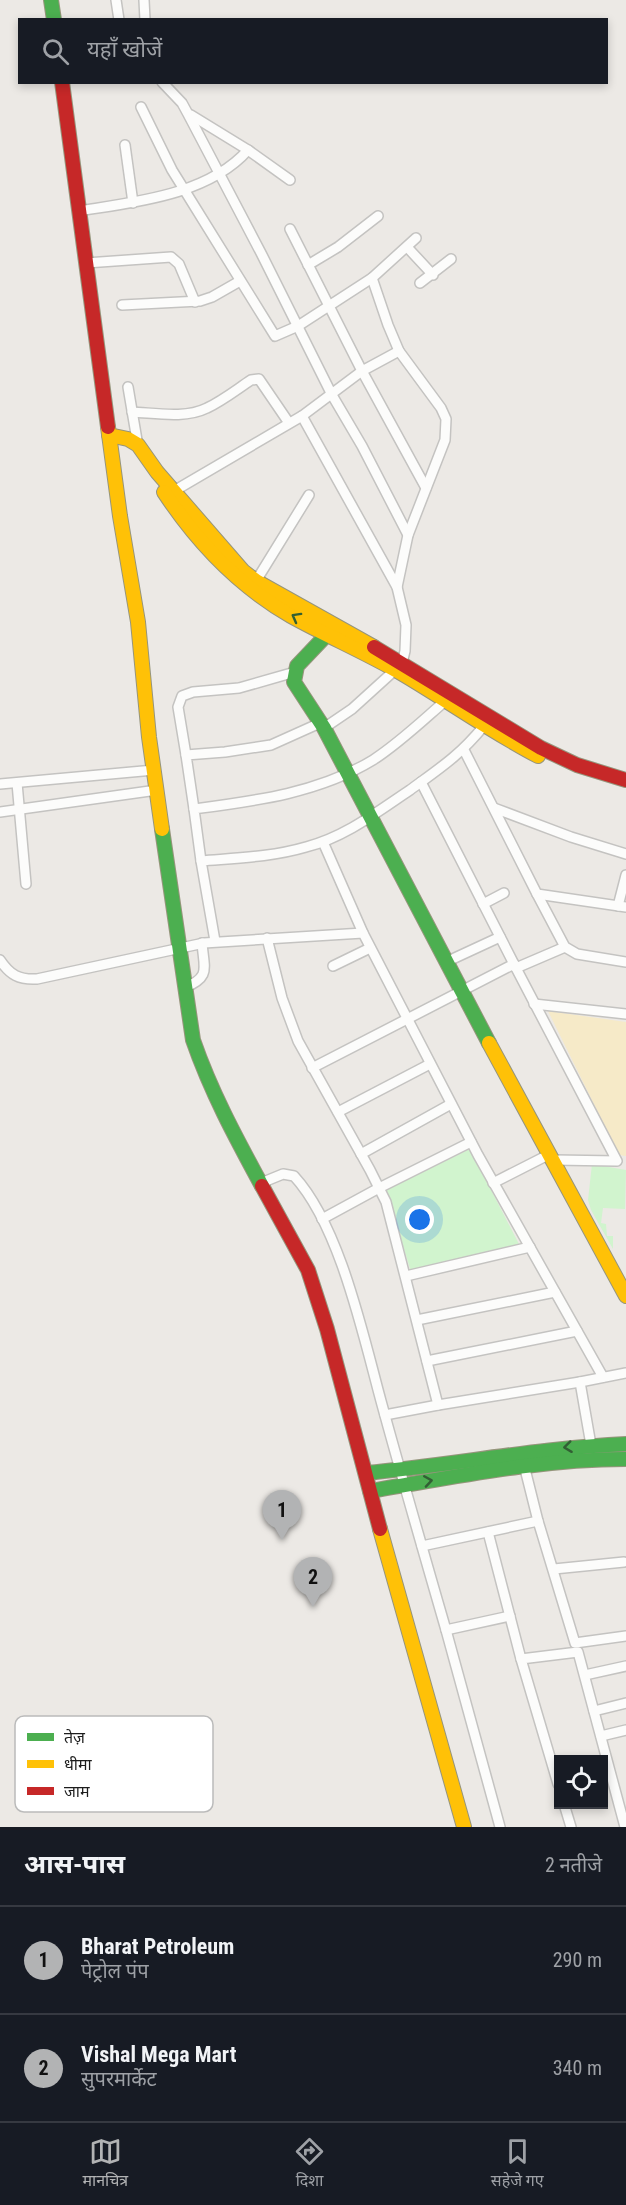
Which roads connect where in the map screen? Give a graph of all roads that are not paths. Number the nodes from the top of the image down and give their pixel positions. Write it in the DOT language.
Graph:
graph roads {
  1 [pos="51,0"];
  2 [pos="116,0"];
  3 [pos="144,0"];
  4 [pos="54,18"];
  5 [pos="119,18"];
  6 [pos="146,18"];
  7 [pos="62,84"];
  8 [pos="164,84"];
  9 [pos="141,107"];
  10 [pos="188,114"];
  11 [pos="125,145"];
  12 [pos="248,150"];
  13 [pos="219,172"];
  14 [pos="290,180"];
  15 [pos="184,190"];
  16 [pos="133,203"];
  17 [pos="79,211"];
  18 [pos="378,216"];
  19 [pos="290,229"];
  20 [pos="416,238"];
  21 [pos="407,247"];
  22 [pos="451,259"];
  23 [pos="86,263"];
  24 [pos="308,265"];
  25 [pos="433,275"];
  26 [pos="372,278"];
  27 [pos="240,281"];
  28 [pos="420,284"];
  29 [pos="195,302"];
  30 [pos="122,305"];
  31 [pos="328,306"];
  32 [pos="298,326"];
  33 [pos="399,351"];
  34 [pos="362,371"];
  35 [pos="128,387"];
  36 [pos="332,396"];
  37 [pos="132,412"];
  38 [pos="302,416"];
  39 [pos="290,423"];
  40 [pos="109,435"];
  41 [pos="138,446"];
  42 [pos="158,476"];
  43 [pos="426,488"];
  44 [pos="174,491"];
  45 [pos="309,495"];
  46 [pos="408,535"];
  47 [pos="256,581"];
  48 [pos="397,587"];
  49 [pos="332,630"];
  50 [pos="399,666"];
  51 [pos="295,672"];
  52 [pos="444,702"];
  53 [pos="322,726"];
  54 [pos="483,727"];
  55 [pos="464,750"];
  56 [pos="186,755"];
  57 [pos="154,770"];
  58 [pos="347,774"];
  59 [pos="626,780"];
  60 [pos="421,782"];
  61 [pos="0,783"];
  62 [pos="17,783"];
  63 [pos="626,789"];
  64 [pos="157,790"];
  65 [pos="494,808"];
  66 [pos="194,809"];
  67 [pos="20,811"];
  68 [pos="0,812"];
  69 [pos="370,818"];
  70 [pos="323,842"];
  71 [pos="626,854"];
  72 [pos="201,861"];
  73 [pos="626,875"];
  74 [pos="26,884"];
  75 [pos="504,893"];
  76 [pos="537,894"];
  77 [pos="483,904"];
  78 [pos="622,906"];
  79 [pos="363,933"];
  80 [pos="500,937"];
  81 [pos="267,938"];
  82 [pos="215,941"];
  83 [pos="202,943"];
  84 [pos="565,947"];
  85 [pos="370,948"];
  86 [pos="178,949"];
  87 [pos="0,960"];
  88 [pos="446,962"];
  89 [pos="626,962"];
  90 [pos="333,966"];
  91 [pos="515,966"];
  92 [pos="184,988"];
  93 [pos="461,990"];
  94 [pos="534,1004"];
  95 [pos="626,1014"];
  96 [pos="406,1020"];
  97 [pos="430,1064"];
  98 [pos="312,1068"];
  99 [pos="451,1104"];
  100 [pos="338,1112"];
  101 [pos="471,1142"];
  102 [pos="361,1154"];
  103 [pos="552,1157"];
  104 [pos="622,1161"];
  105 [pos="261,1183"];
  106 [pos="493,1183"];
  107 [pos="379,1188"];
  108 [pos="322,1219"];
  109 [pos="530,1247"];
  110 [pos="406,1276"];
  111 [pos="555,1292"];
  112 [pos="626,1296"];
  113 [pos="417,1320"];
  114 [pos="577,1331"];
  115 [pos="427,1361"];
  116 [pos="626,1373"];
  117 [pos="603,1377"];
  118 [pos="580,1382"];
  119 [pos="438,1404"];
  120 [pos="385,1415"];
  121 [pos="626,1444"];
  122 [pos="591,1445"];
  123 [pos="626,1458"];
  124 [pos="523,1460"];
  125 [pos="400,1470"];
  126 [pos="366,1473"];
  127 [pos="404,1485"];
  128 [pos="370,1491"];
  129 [pos="538,1521"];
  130 [pos="488,1532"];
  131 [pos="422,1546"];
  132 [pos="624,1562"];
  133 [pos="554,1569"];
  134 [pos="510,1616"];
  135 [pos="446,1630"];
  136 [pos="626,1636"];
  137 [pos="577,1648"];
  138 [pos="521,1659"];
  139 [pos="626,1666"];
  140 [pos="585,1675"];
  141 [pos="626,1703"];
  142 [pos="594,1710"];
  143 [pos="626,1730"];
  144 [pos="601,1736"];
  145 [pos="554,1770"];
  146 [pos="566,1809"];
  147 [pos="464,1827"];
  148 [pos="500,1827"];
  149 [pos="571,1827"];
  150 [pos="625,1827"];
  1 -- 4 [label="street"];
  2 -- 5 [label="street"];
  3 -- 6 [label="street"];
  7 -- 17 [label="street"];
  8 -- 10 [label="street"];
  9 -- 15 [label="street"];
  10 -- 12 [label="street"];
  10 -- 13 [label="street"];
  11 -- 16 [label="street"];
  12 -- 13 [label="street"];
  12 -- 14 [label="street"];
  13 -- 15 [label="street"];
  13 -- 32 [label="street"];
  15 -- 16 [label="street"];
  15 -- 27 [label="street"];
  16 -- 17 [label="street"];
  17 -- 23 [label="street"];
  18 -- 24 [label="street"];
  19 -- 24 [label="street"];
  20 -- 21 [label="street"];
  21 -- 25 [label="street"];
  21 -- 26 [label="street"];
  22 -- 25 [label="street"];
  23 -- 29 [label="street"];
  23 -- 40 [label="street"];
  24 -- 31 [label="street"];
  25 -- 28 [label="street"];
  26 -- 31 [label="street"];
  26 -- 33 [label="street"];
  27 -- 29 [label="street"];
  27 -- 32 [label="street"];
  29 -- 30 [label="street"];
  31 -- 32 [label="street"];
  31 -- 34 [label="street"];
  32 -- 36 [label="street"];
  33 -- 34 [label="street"];
  33 -- 43 [label="street"];
  34 -- 36 [label="street"];
  34 -- 43 [label="street"];
  35 -- 37 [label="street"];
  36 -- 38 [label="street"];
  36 -- 46 [label="street"];
  37 -- 39 [label="street"];
  37 -- 41 [label="street"];
  38 -- 39 [label="street"];
  38 -- 48 [label="street"];
  39 -- 44 [label="street"];
  40 -- 41 [label="street"];
  40 -- 57 [label="street"];
  41 -- 42 [label="street"];
  42 -- 44 [label="street"];
  49 -- 42 [label="street, one-way"];
  43 -- 46 [label="street"];
  44 -- 47 [label="street"];
  45 -- 47 [label="street"];
  46 -- 48 [label="street"];
  47 -- 49 [label="street"];
  48 -- 50 [label="street"];
  49 -- 50 [label="street"];
  49 -- 51 [label="street"];
  50 -- 52 [label="street"];
  50 -- 53 [label="street"];
  50 -- 59 [label="street"];
  51 -- 53 [label="street"];
  51 -- 56 [label="street"];
  52 -- 54 [label="street"];
  52 -- 58 [label="street"];
  53 -- 56 [label="street"];
  53 -- 58 [label="street"];
  54 -- 55 [label="street"];
  54 -- 63 [label="street"];
  55 -- 60 [label="street"];
  55 -- 65 [label="street"];
  56 -- 66 [label="street"];
  57 -- 62 [label="street"];
  57 -- 64 [label="street"];
  58 -- 66 [label="street"];
  58 -- 69 [label="street"];
  60 -- 69 [label="street"];
  60 -- 77 [label="street"];
  61 -- 62 [label="street"];
  62 -- 67 [label="street"];
  64 -- 67 [label="street"];
  64 -- 86 [label="street"];
  65 -- 71 [label="street"];
  65 -- 76 [label="street"];
  66 -- 72 [label="street"];
  67 -- 68 [label="street"];
  67 -- 74 [label="street"];
  69 -- 70 [label="street"];
  69 -- 88 [label="street"];
  70 -- 72 [label="street"];
  70 -- 79 [label="street"];
  72 -- 82 [label="street"];
  73 -- 78 [label="street"];
  75 -- 77 [label="street"];
  76 -- 78 [label="street"];
  76 -- 84 [label="street"];
  77 -- 80 [label="street"];
  79 -- 81 [label="street"];
  79 -- 85 [label="street"];
  80 -- 88 [label="street"];
  80 -- 91 [label="street"];
  81 -- 82 [label="street"];
  81 -- 98 [label="street"];
  82 -- 83 [label="street"];
  83 -- 86 [label="street"];
  83 -- 92 [label="street"];
  84 -- 89 [label="street"];
  84 -- 91 [label="street"];
  85 -- 90 [label="street"];
  85 -- 96 [label="street"];
  86 -- 87 [label="street"];
  86 -- 92 [label="street"];
  88 -- 93 [label="street"];
  91 -- 93 [label="street"];
  91 -- 94 [label="street"];
  92 -- 105 [label="street"];
  93 -- 96 [label="street"];
  93 -- 103 [label="street"];
  94 -- 95 [label="street"];
  94 -- 104 [label="street"];
  96 -- 97 [label="street"];
  96 -- 98 [label="street"];
  97 -- 99 [label="street"];
  97 -- 100 [label="street"];
  98 -- 100 [label="street"];
  99 -- 101 [label="street"];
  99 -- 102 [label="street"];
  100 -- 102 [label="street"];
  101 -- 106 [label="street"];
  101 -- 107 [label="street"];
  102 -- 107 [label="street"];
  103 -- 104 [label="street"];
  103 -- 106 [label="street"];
  103 -- 112 [label="street"];
  105 -- 108 [label="street"];
  105 -- 126 [label="street"];
  106 -- 109 [label="street"];
  107 -- 108 [label="street"];
  107 -- 110 [label="street"];
  108 -- 120 [label="street"];
  109 -- 110 [label="street"];
  109 -- 111 [label="street"];
  110 -- 113 [label="street"];
  111 -- 113 [label="street"];
  111 -- 114 [label="street"];
  113 -- 115 [label="street"];
  114 -- 115 [label="street"];
  114 -- 117 [label="street"];
  115 -- 119 [label="street"];
  116 -- 117 [label="street"];
  117 -- 118 [label="street"];
  118 -- 119 [label="street"];
  118 -- 122 [label="street"];
  119 -- 120 [label="street"];
  120 -- 125 [label="street"];
  121 -- 122 [label="street"];
  122 -- 124 [label="street, one-way"];
  123 -- 124 [label="street"];
  124 -- 125 [label="street"];
  127 -- 124 [label="street, one-way"];
  124 -- 129 [label="street"];
  125 -- 126 [label="street"];
  125 -- 127 [label="street"];
  126 -- 128 [label="street"];
  127 -- 128 [label="street"];
  127 -- 131 [label="street"];
  128 -- 147 [label="street"];
  129 -- 130 [label="street"];
  129 -- 133 [label="street"];
  130 -- 131 [label="street"];
  130 -- 134 [label="street"];
  131 -- 135 [label="street"];
  132 -- 133 [label="street"];
  133 -- 137 [label="street"];
  134 -- 135 [label="street"];
  134 -- 138 [label="street"];
  135 -- 148 [label="street"];
  136 -- 137 [label="street"];
  137 -- 138 [label="street"];
  137 -- 140 [label="street"];
  138 -- 145 [label="street"];
  139 -- 140 [label="street"];
  140 -- 142 [label="street"];
  141 -- 142 [label="street"];
  142 -- 144 [label="street"];
  143 -- 144 [label="street"];
  144 -- 150 [label="street"];
  146 -- 149 [label="street"];
}
